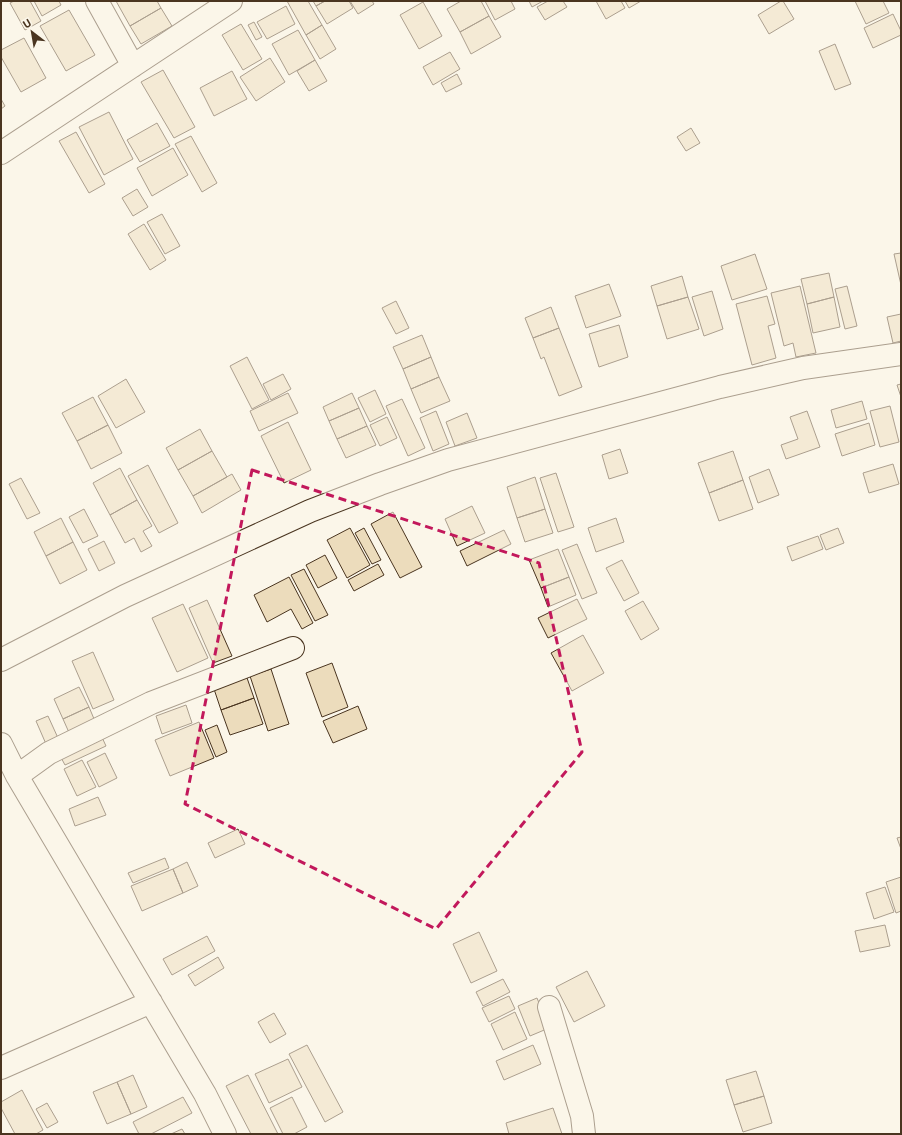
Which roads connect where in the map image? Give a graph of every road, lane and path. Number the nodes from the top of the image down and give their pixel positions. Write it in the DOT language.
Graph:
graph roads {
  1 [pos="97,1"];
  2 [pos="231,1"];
  3 [pos="133,66"];
  4 [pos="1,153"];
  5 [pos="901,354"];
  6 [pos="293,648"];
  7 [pos="1,660"];
  8 [pos="1,744"];
  9 [pos="16,776"];
  10 [pos="151,1002"];
  11 [pos="550,1007"];
  12 [pos="1,1068"];
  13 [pos="225,1134"];
  14 [pos="584,1134"];
  1 -- 3 [label="street"];
  2 -- 3 [label="street"];
  3 -- 4 [label="street"];
  5 -- 7 [label="street"];
  6 -- 9 [label="street"];
  8 -- 9 [label="street"];
  9 -- 10 [label="street"];
  10 -- 12 [label="street"];
  10 -- 13 [label="street"];
  11 -- 14 [label="street"];
}
